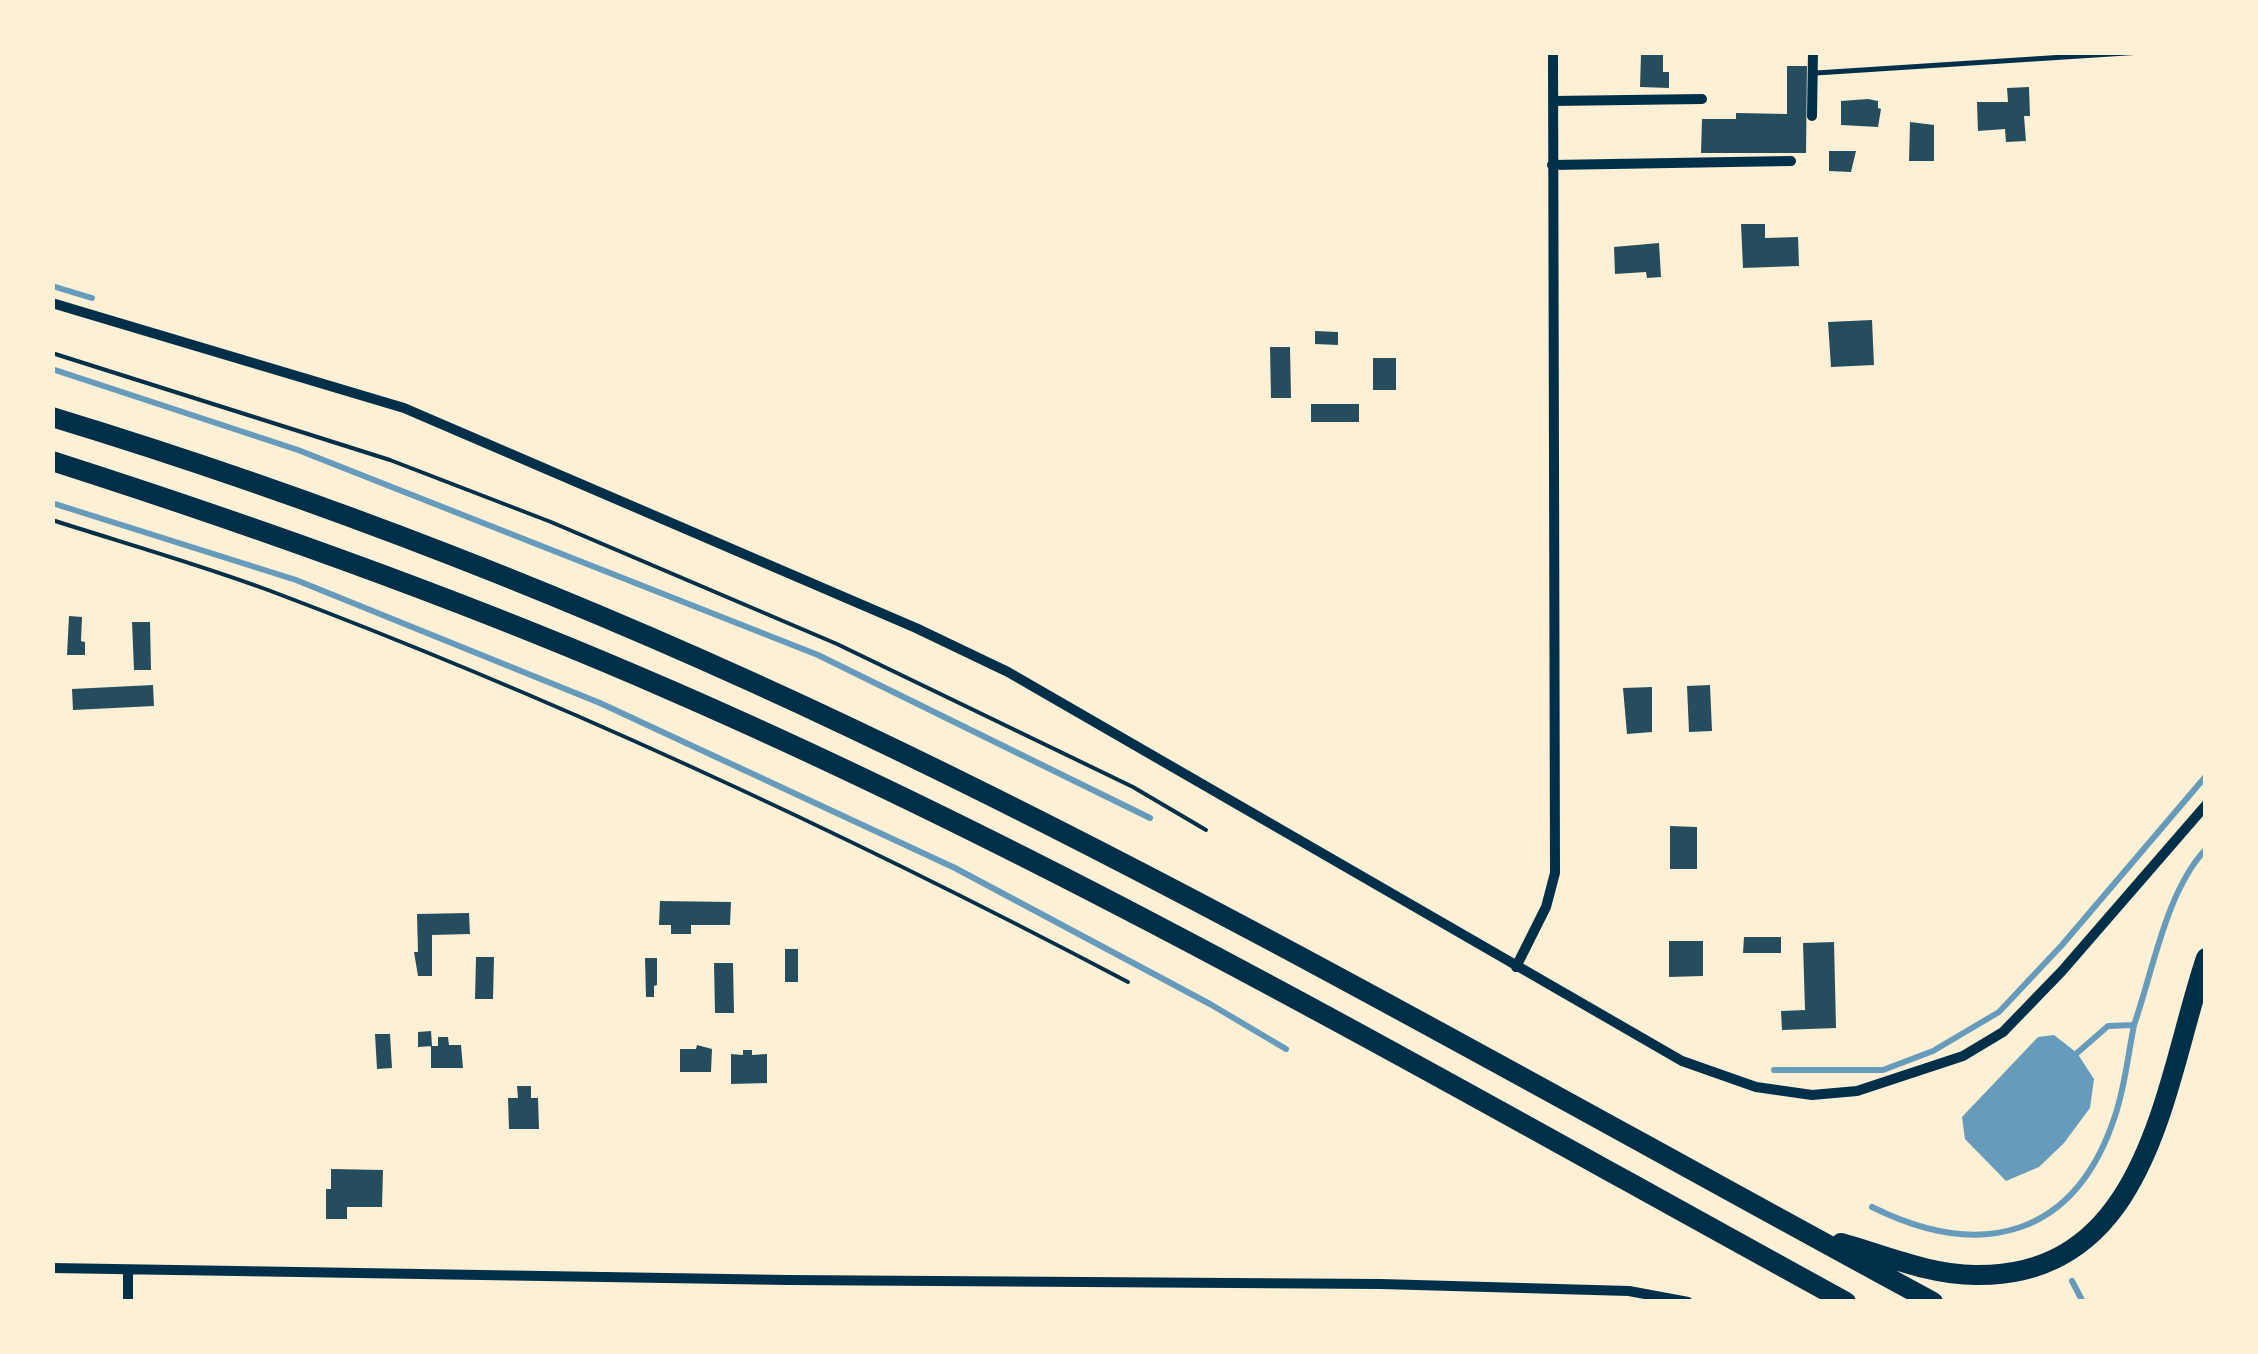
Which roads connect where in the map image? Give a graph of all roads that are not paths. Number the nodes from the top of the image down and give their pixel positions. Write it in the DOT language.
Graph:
graph roads {
  1 [pos="1552,52"];
  2 [pos="1813,52"];
  3 [pos="2142,52"];
  4 [pos="1813,74"];
  5 [pos="1702,100"];
  6 [pos="1553,101"];
  7 [pos="1812,116"];
  8 [pos="1790,161"];
  9 [pos="1552,165"];
  10 [pos="52,303"];
  11 [pos="52,417"];
  12 [pos="52,461"];
  13 [pos="2206,805"];
  14 [pos="2206,958"];
  15 [pos="1516,967"];
  16 [pos="1805,1232"];
  17 [pos="52,1268"];
  18 [pos="128,1271"];
  19 [pos="1558,1288"];
  20 [pos="128,1302"];
  21 [pos="1558,1302"];
  22 [pos="1688,1302"];
  23 [pos="1846,1302"];
  24 [pos="1933,1302"];
  1 -- 6 [label="street"];
  2 -- 4 [label="street"];
  3 -- 4 [label="lane"];
  4 -- 7 [label="street"];
  5 -- 6 [label="street"];
  6 -- 9 [label="street"];
  8 -- 9 [label="street"];
  9 -- 15 [label="street"];
  10 -- 15 [label="street"];
  11 -- 16 [label="highway"];
  12 -- 23 [label="highway"];
  13 -- 15 [label="street"];
  14 -- 16 [label="highway"];
  16 -- 24 [label="highway"];
  17 -- 18 [label="street"];
  18 -- 19 [label="street"];
  18 -- 20 [label="street"];
  19 -- 21 [label="street"];
  19 -- 22 [label="street"];
}
